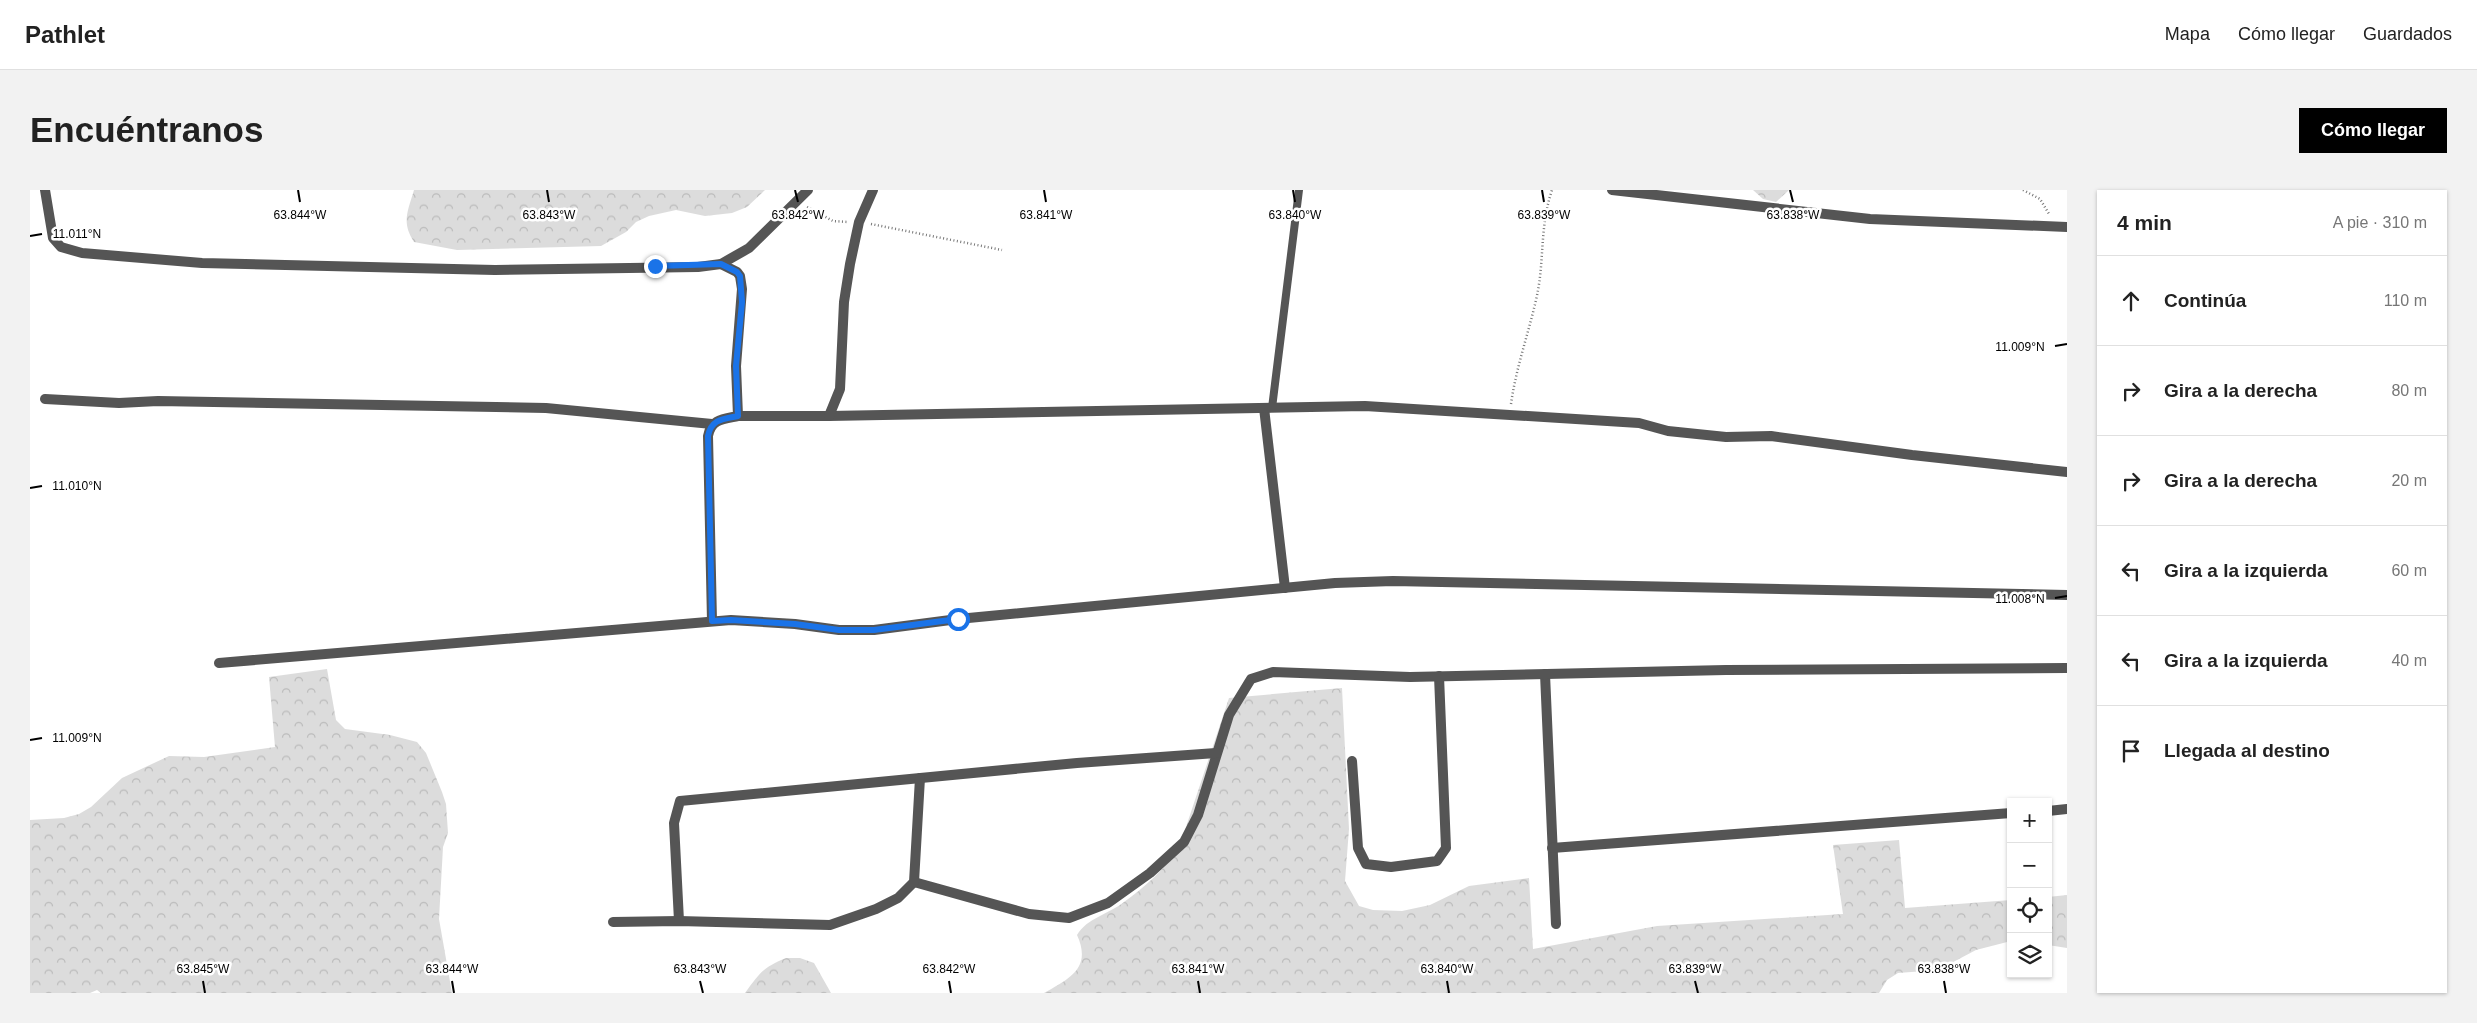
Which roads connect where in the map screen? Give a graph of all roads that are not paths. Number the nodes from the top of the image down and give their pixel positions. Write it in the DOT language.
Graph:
graph roads {
  1 [pos="45,190"];
  2 [pos="808,190"];
  3 [pos="873,190"];
  4 [pos="1299,190"];
  5 [pos="1612,190"];
  6 [pos="2067,227"];
  7 [pos="721,264"];
  8 [pos="45,400"];
  9 [pos="1268,408"];
  10 [pos="738,416"];
  11 [pos="829,416"];
  12 [pos="712,424"];
  13 [pos="2067,472"];
  14 [pos="1285,588"];
  15 [pos="2067,595"];
  16 [pos="712,621"];
  17 [pos="219,663"];
  18 [pos="2067,668"];
  19 [pos="1545,674"];
  20 [pos="1439,676"];
  21 [pos="1216,753"];
  22 [pos="1352,760"];
  23 [pos="920,778"];
  24 [pos="2067,809"];
  25 [pos="2052,811"];
  26 [pos="2007,813"];
  27 [pos="1552,848"];
  28 [pos="914,882"];
  29 [pos="679,921"];
  30 [pos="613,922"];
  31 [pos="1556,924"];
  1 -- 7 [label="street"];
  2 -- 7 [label="street"];
  3 -- 11 [label="street"];
  4 -- 9 [label="lane"];
  5 -- 6 [label="street"];
  7 -- 10 [label="street"];
  8 -- 12 [label="street"];
  9 -- 11 [label="street"];
  9 -- 13 [label="street"];
  9 -- 14 [label="street"];
  10 -- 11 [label="street"];
  10 -- 12 [label="street"];
  12 -- 16 [label="street"];
  14 -- 15 [label="street"];
  14 -- 16 [label="street"];
  16 -- 17 [label="street"];
  18 -- 19 [label="street"];
  19 -- 20 [label="street"];
  19 -- 27 [label="street"];
  20 -- 21 [label="street"];
  20 -- 22 [label="street"];
  21 -- 23 [label="street"];
  21 -- 28 [label="street"];
  23 -- 28 [label="street"];
  23 -- 29 [label="street"];
  24 -- 25 [label="street"];
  26 -- 27 [label="street"];
  27 -- 31 [label="street"];
  28 -- 29 [label="street"];
  29 -- 30 [label="street"];
}
